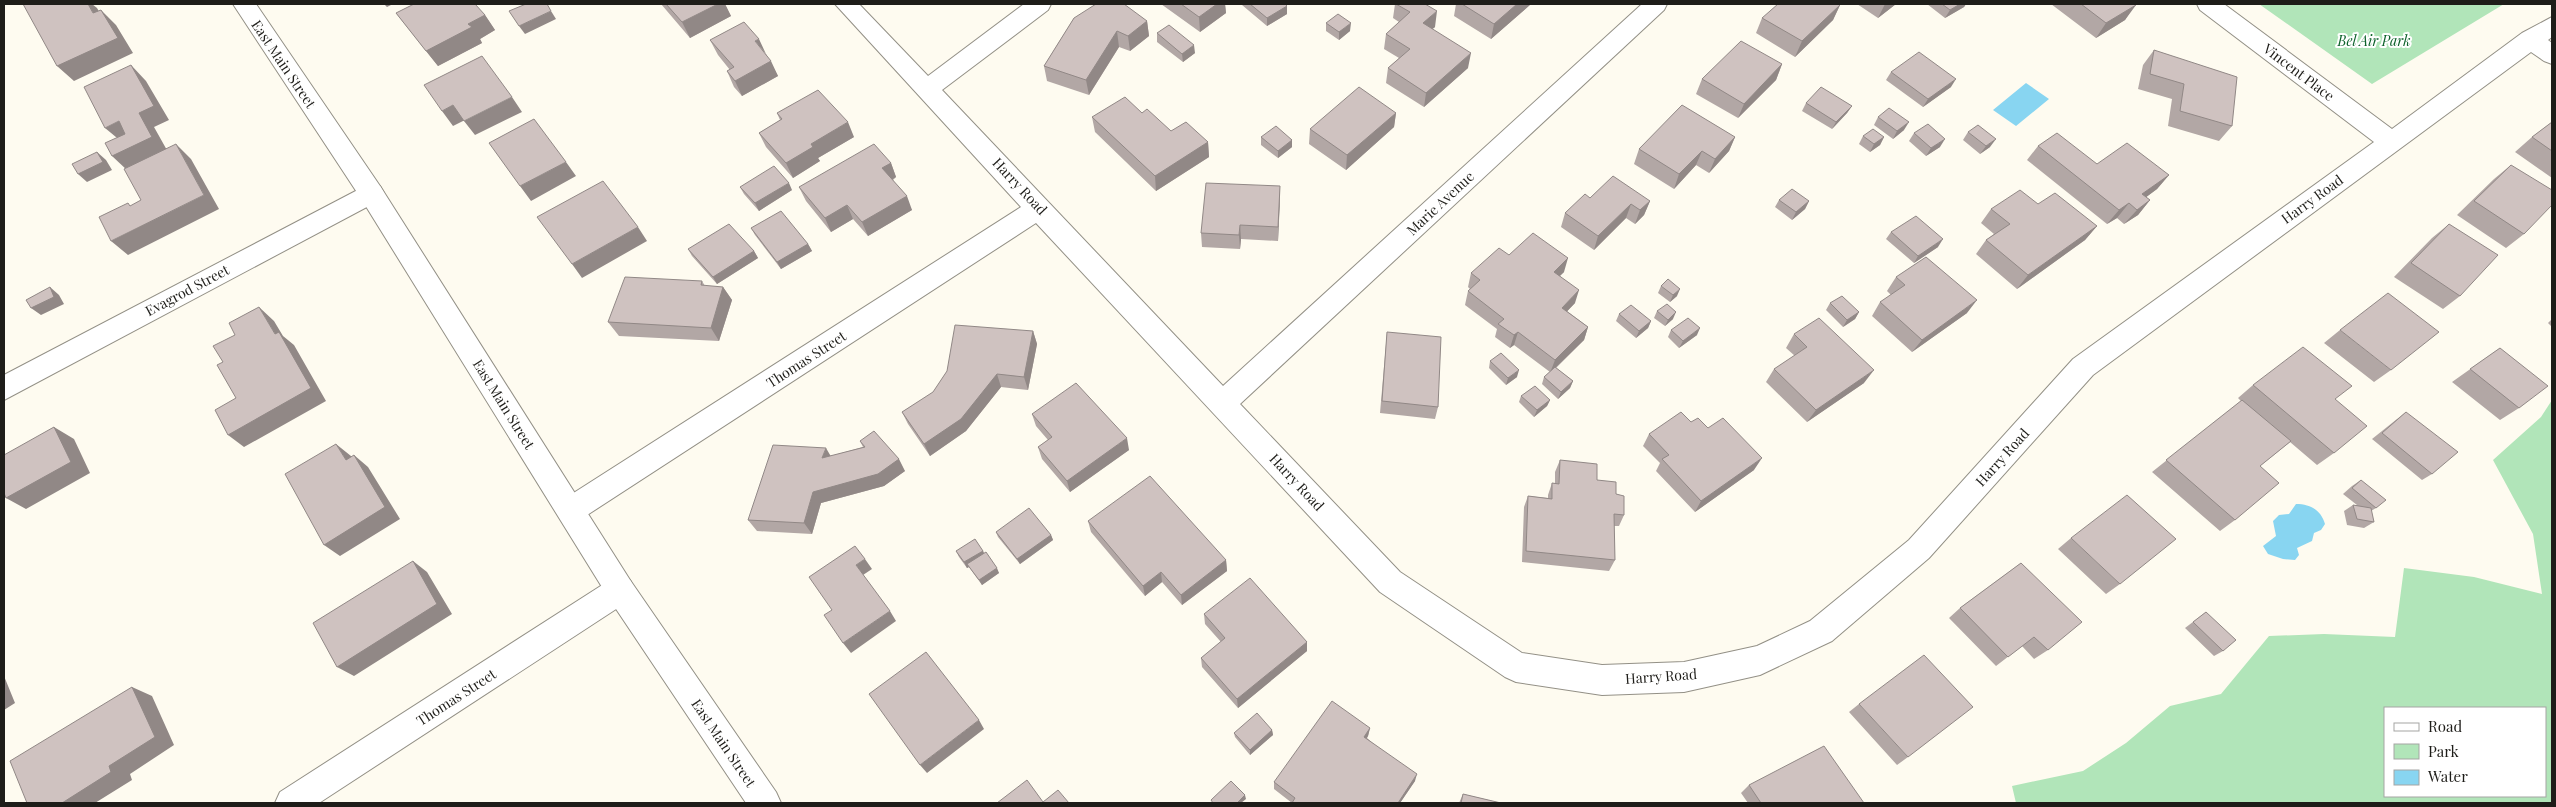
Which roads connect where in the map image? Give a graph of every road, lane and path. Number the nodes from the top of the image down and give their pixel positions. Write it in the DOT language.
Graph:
graph roads {
  1 [pos="244,4"];
  2 [pos="846,4"];
  3 [pos="1040,4"];
  4 [pos="1656,4"];
  5 [pos="2208,4"];
  6 [pos="2552,25"];
  7 [pos="2530,39"];
  8 [pos="2552,55"];
  9 [pos="927,89"];
  10 [pos="2391,141"];
  11 [pos="371,193"];
  12 [pos="1040,208"];
  13 [pos="4,388"];
  14 [pos="1223,403"];
  15 [pos="571,510"];
  16 [pos="620,590"];
  17 [pos="291,803"];
  18 [pos="765,803"];
  1 -- 11 [label="street, East Main Street"];
  2 -- 9 [label="street, Harry Road"];
  3 -- 9 [label="street"];
  4 -- 14 [label="street, Marie Avenue"];
  5 -- 10 [label="street, Vincent Place"];
  6 -- 7 [label="street, Harry Road"];
  7 -- 8 [label="street"];
  7 -- 10 [label="street, Harry Road"];
  9 -- 12 [label="street, Harry Road"];
  10 -- 14 [label="street, Harry Road"];
  11 -- 13 [label="street, Evagrod Street"];
  11 -- 15 [label="street, East Main Street"];
  12 -- 14 [label="street, Harry Road"];
  12 -- 15 [label="street, Thomas Street"];
  15 -- 16 [label="street, East Main Street"];
  16 -- 17 [label="street, Thomas Street"];
  16 -- 18 [label="street, East Main Street"];
}
